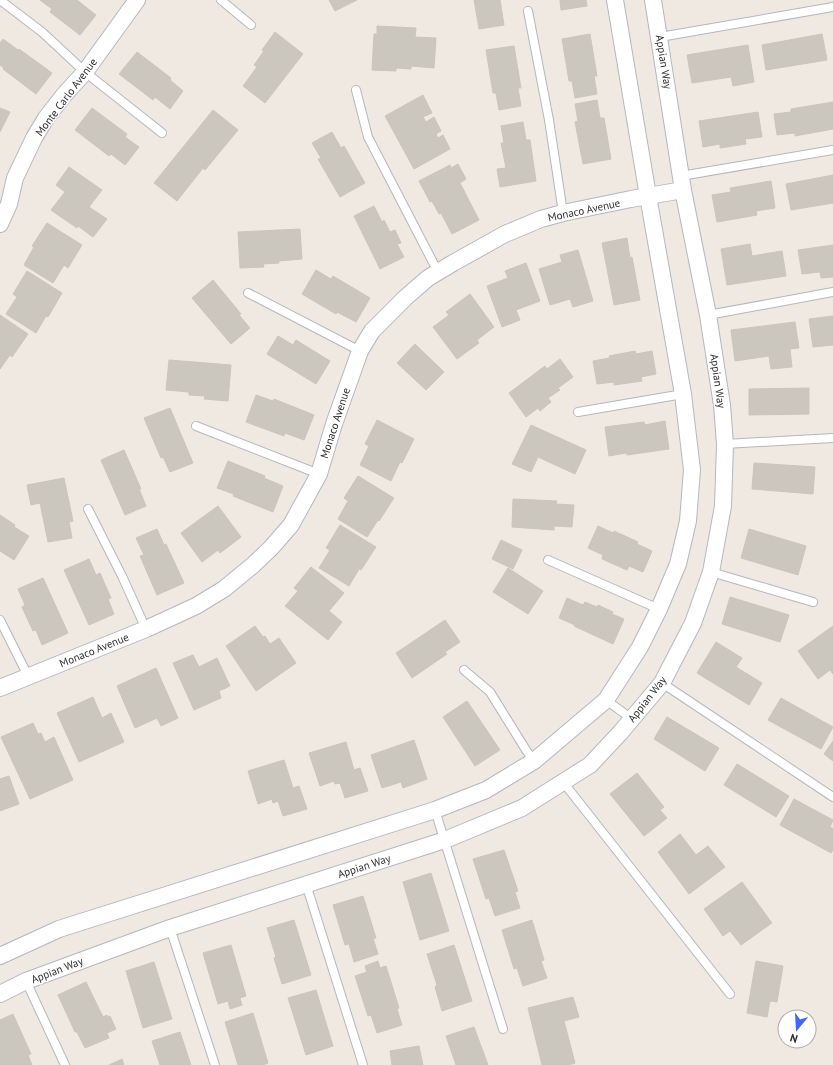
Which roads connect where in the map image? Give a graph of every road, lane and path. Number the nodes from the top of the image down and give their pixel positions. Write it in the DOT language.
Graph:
graph roads {
  1 [pos="0,0"];
  2 [pos="137,0"];
  3 [pos="221,0"];
  4 [pos="615,0"];
  5 [pos="653,0"];
  6 [pos="833,7"];
  7 [pos="528,11"];
  8 [pos="251,25"];
  9 [pos="660,37"];
  10 [pos="85,72"];
  11 [pos="356,90"];
  12 [pos="162,133"];
  13 [pos="833,150"];
  14 [pos="682,183"];
  15 [pos="648,196"];
  16 [pos="563,213"];
  17 [pos="0,224"];
  18 [pos="438,272"];
  19 [pos="833,292"];
  20 [pos="248,293"];
  21 [pos="708,315"];
  22 [pos="360,351"];
  23 [pos="683,394"];
  24 [pos="578,412"];
  25 [pos="196,426"];
  26 [pos="833,438"];
  27 [pos="724,444"];
  28 [pos="319,474"];
  29 [pos="88,509"];
  30 [pos="548,560"];
  31 [pos="711,572"];
  32 [pos="813,602"];
  33 [pos="659,609"];
  34 [pos="0,620"];
  35 [pos="146,629"];
  36 [pos="464,670"];
  37 [pos="28,676"];
  38 [pos="662,683"];
  39 [pos="0,688"];
  40 [pos="606,700"];
  41 [pos="632,719"];
  42 [pos="534,761"];
  43 [pos="563,782"];
  44 [pos="833,797"];
  45 [pos="435,810"];
  46 [pos="444,840"];
  47 [pos="306,884"];
  48 [pos="170,928"];
  49 [pos="0,956"];
  50 [pos="26,982"];
  51 [pos="0,994"];
  52 [pos="730,994"];
  53 [pos="503,1029"];
  54 [pos="65,1065"];
  55 [pos="215,1065"];
  56 [pos="363,1065"];
  1 -- 10 [label="lane"];
  2 -- 10 [label="street, Monte Carlo Avenue"];
  3 -- 8 [label="lane"];
  4 -- 15 [label="street"];
  5 -- 9 [label="street, Appian Way"];
  6 -- 9 [label="lane"];
  7 -- 16 [label="lane"];
  9 -- 14 [label="street, Appian Way"];
  10 -- 12 [label="lane"];
  10 -- 17 [label="street, Monte Carlo Avenue"];
  11 -- 18 [label="lane"];
  13 -- 14 [label="lane"];
  14 -- 15 [label="street, Monaco Avenue"];
  14 -- 21 [label="street, Appian Way"];
  15 -- 16 [label="street, Monaco Avenue"];
  15 -- 23 [label="street"];
  16 -- 18 [label="street, Monaco Avenue"];
  18 -- 22 [label="street, Monaco Avenue"];
  19 -- 21 [label="lane"];
  20 -- 22 [label="lane"];
  21 -- 27 [label="street, Appian Way"];
  22 -- 28 [label="street, Monaco Avenue"];
  23 -- 24 [label="lane"];
  23 -- 33 [label="street"];
  25 -- 28 [label="lane"];
  26 -- 27 [label="lane"];
  27 -- 31 [label="street, Appian Way"];
  28 -- 35 [label="street, Monaco Avenue"];
  29 -- 35 [label="lane"];
  30 -- 33 [label="lane"];
  31 -- 32 [label="lane"];
  31 -- 38 [label="street, Appian Way"];
  33 -- 40 [label="street"];
  34 -- 37 [label="lane"];
  35 -- 37 [label="street, Monaco Avenue"];
  36 -- 42 [label="lane"];
  37 -- 39 [label="street, Monaco Avenue"];
  38 -- 41 [label="street, Appian Way"];
  38 -- 44 [label="lane"];
  40 -- 41 [label="lane"];
  40 -- 42 [label="street"];
  41 -- 43 [label="street, Appian Way"];
  42 -- 45 [label="street"];
  43 -- 46 [label="street, Appian Way"];
  43 -- 52 [label="lane"];
  45 -- 46 [label="lane"];
  45 -- 49 [label="street"];
  46 -- 47 [label="street, Appian Way"];
  46 -- 53 [label="lane"];
  47 -- 48 [label="street, Appian Way"];
  47 -- 56 [label="lane"];
  48 -- 50 [label="street, Appian Way"];
  48 -- 55 [label="lane"];
  50 -- 51 [label="street, Appian Way"];
  50 -- 54 [label="lane"];
}
